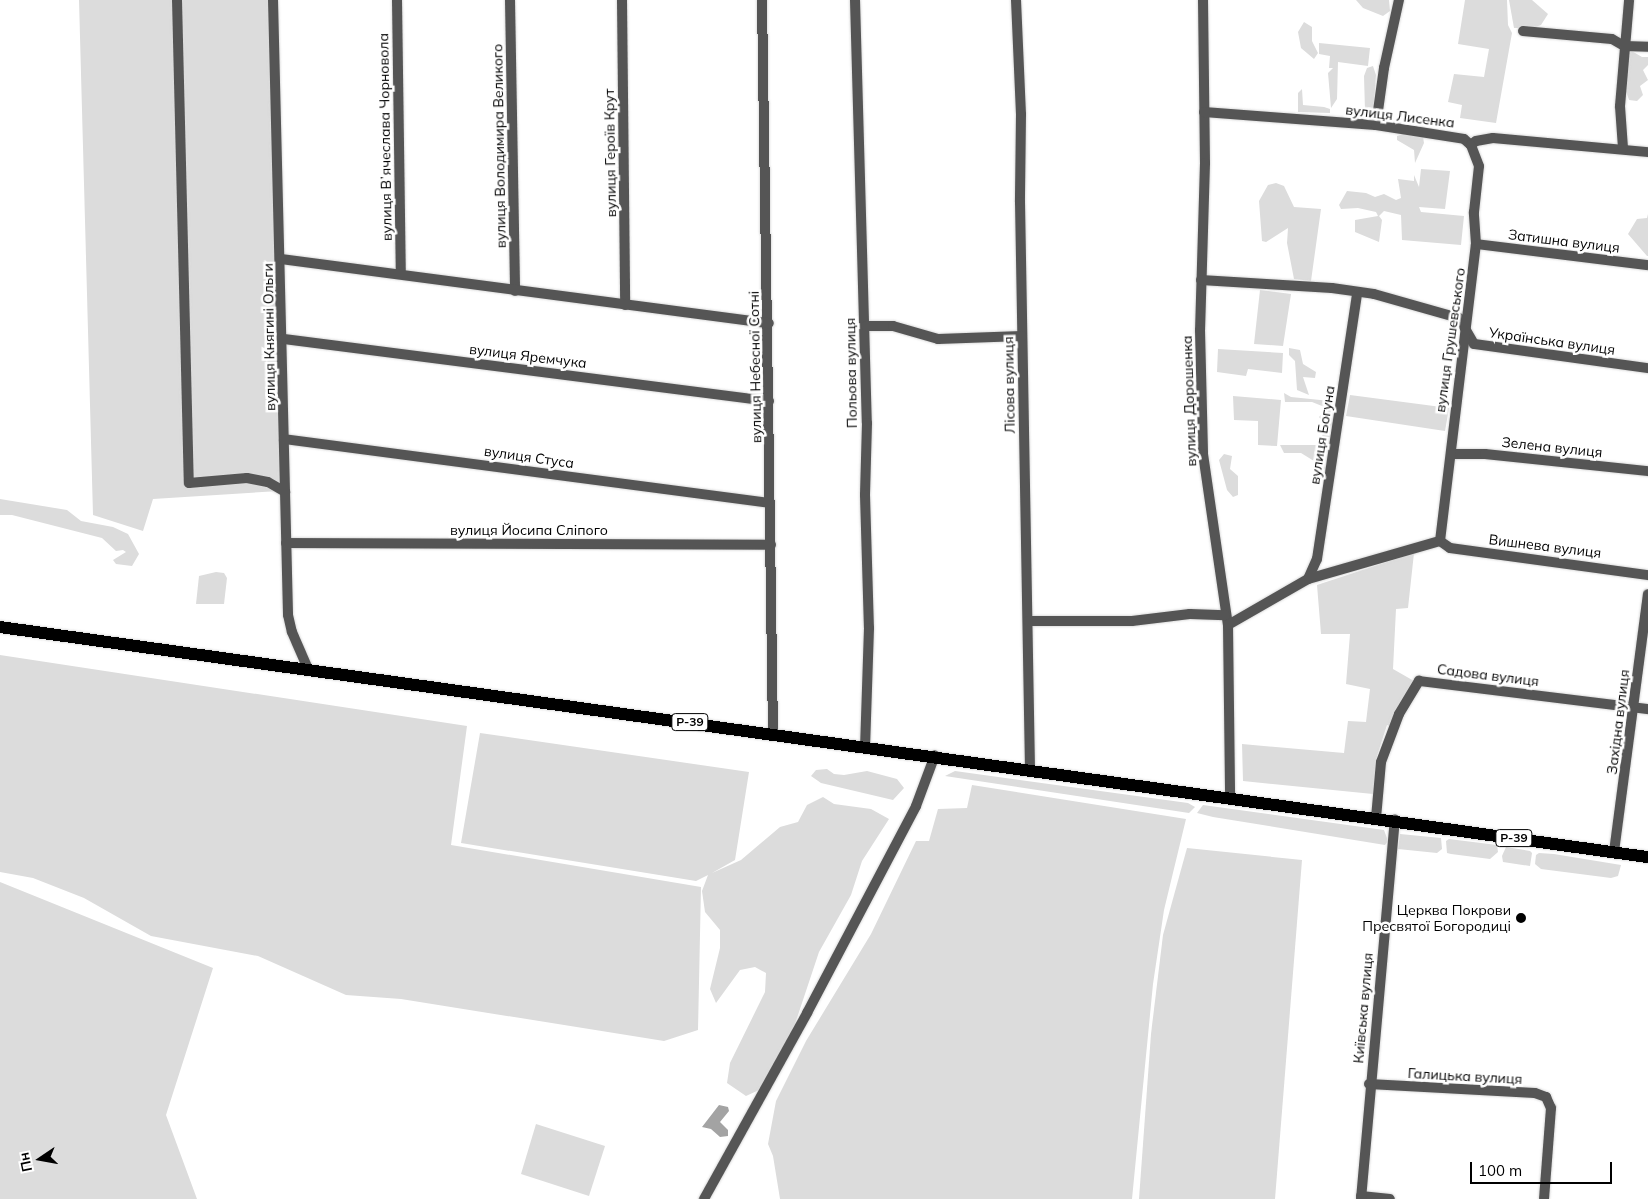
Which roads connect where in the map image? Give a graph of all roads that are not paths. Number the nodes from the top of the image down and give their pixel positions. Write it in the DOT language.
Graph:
graph roads {
  1 [pos="177,0"];
  2 [pos="273,0"];
  3 [pos="397,0"];
  4 [pos="510,0"];
  5 [pos="622,0"];
  6 [pos="762,0"];
  7 [pos="855,0"];
  8 [pos="1016,0"];
  9 [pos="1202,0"];
  10 [pos="1399,0"];
  11 [pos="1629,0"];
  12 [pos="1523,31"];
  13 [pos="1624,46"];
  14 [pos="1648,47"];
  15 [pos="1204,112"];
  16 [pos="1376,125"];
  17 [pos="1471,145"];
  18 [pos="1623,148"];
  19 [pos="1648,152"];
  20 [pos="1476,244"];
  21 [pos="281,258"];
  22 [pos="1648,264"];
  23 [pos="401,274"];
  24 [pos="1201,280"];
  25 [pos="515,291"];
  26 [pos="1357,294"];
  27 [pos="625,305"];
  28 [pos="769,323"];
  29 [pos="866,326"];
  30 [pos="1467,333"];
  31 [pos="1022,336"];
  32 [pos="284,338"];
  33 [pos="1648,368"];
  34 [pos="769,401"];
  35 [pos="284,439"];
  36 [pos="1452,454"];
  37 [pos="1648,471"];
  38 [pos="285,492"];
  39 [pos="770,503"];
  40 [pos="1440,540"];
  41 [pos="286,543"];
  42 [pos="771,545"];
  43 [pos="1648,575"];
  44 [pos="1308,579"];
  45 [pos="1648,594"];
  46 [pos="1226,620"];
  47 [pos="1028,621"];
  48 [pos="0,627"];
  49 [pos="308,669"];
  50 [pos="1633,708"];
  51 [pos="1648,709"];
  52 [pos="773,733"];
  53 [pos="865,746"];
  54 [pos="935,755"];
  55 [pos="1030,769"];
  56 [pos="1230,799"];
  57 [pos="1378,818"];
  58 [pos="1395,820"];
  59 [pos="1614,852"];
  60 [pos="1648,858"];
  61 [pos="1370,1084"];
  62 [pos="1361,1198"];
  63 [pos="704,1199"];
  64 [pos="1390,1199"];
  65 [pos="1544,1199"];
  1 -- 38 [label="street"];
  2 -- 21 [label="street, вулиця Княгині Ольги"];
  3 -- 23 [label="street, вулиця Вʼячеслава Чорновола"];
  4 -- 25 [label="street, вулиця Володимира Великого"];
  5 -- 27 [label="street, вулиця Героїв Крут"];
  6 -- 28 [label="street, вулиця Небесної Сотні"];
  7 -- 29 [label="street, Польова вулиця"];
  8 -- 31 [label="street, Лісова вулиця"];
  9 -- 15 [label="street, вулиця Дорошенка"];
  10 -- 16 [label="street"];
  11 -- 13 [label="street"];
  12 -- 13 [label="street"];
  13 -- 14 [label="street"];
  13 -- 18 [label="street"];
  15 -- 16 [label="street, вулиця Лисенка"];
  15 -- 24 [label="street, вулиця Дорошенка"];
  16 -- 17 [label="street, вулиця Лисенка"];
  17 -- 18 [label="street"];
  17 -- 20 [label="street, вулиця Грушевського"];
  18 -- 19 [label="street"];
  20 -- 22 [label="street, Затишна вулиця"];
  20 -- 30 [label="street, вулиця Грушевського"];
  21 -- 23 [label="street"];
  21 -- 32 [label="street, вулиця Княгині Ольги"];
  23 -- 25 [label="street"];
  24 -- 26 [label="street, Українська вулиця"];
  24 -- 46 [label="street, вулиця Дорошенка"];
  25 -- 27 [label="street"];
  26 -- 30 [label="street, Українська вулиця"];
  26 -- 44 [label="street, вулиця Богуна"];
  27 -- 28 [label="street"];
  28 -- 34 [label="street, вулиця Небесної Сотні"];
  29 -- 31 [label="street"];
  29 -- 53 [label="street, Польова вулиця"];
  30 -- 33 [label="street, Українська вулиця"];
  30 -- 36 [label="street, вулиця Грушевського"];
  31 -- 47 [label="street, Лісова вулиця"];
  32 -- 34 [label="street, вулиця Яремчука"];
  32 -- 35 [label="street, вулиця Княгині Ольги"];
  34 -- 39 [label="street, вулиця Небесної Сотні"];
  35 -- 38 [label="street, вулиця Княгині Ольги"];
  35 -- 39 [label="street, вулиця Стуса"];
  36 -- 37 [label="street, Зелена вулиця"];
  36 -- 40 [label="street, вулиця Грушевського"];
  38 -- 41 [label="street, вулиця Княгині Ольги"];
  39 -- 42 [label="street, вулиця Небесної Сотні"];
  40 -- 43 [label="street, Вишнева вулиця"];
  40 -- 44 [label="street"];
  41 -- 42 [label="street, вулиця Йосипа Сліпого"];
  41 -- 49 [label="street, вулиця Княгині Ольги"];
  42 -- 52 [label="street, вулиця Небесної Сотні"];
  44 -- 46 [label="street"];
  45 -- 50 [label="street, Західна вулиця"];
  46 -- 47 [label="street"];
  46 -- 56 [label="street, вулиця Дорошенка"];
  47 -- 55 [label="street, Лісова вулиця"];
  48 -- 49 [label="main road, Р-39"];
  49 -- 52 [label="main road, Р-39"];
  50 -- 51 [label="street, Садова вулиця"];
  50 -- 57 [label="street, Садова вулиця"];
  50 -- 59 [label="street, Західна вулиця"];
  52 -- 53 [label="main road, Р-39"];
  53 -- 54 [label="main road, Р-39"];
  54 -- 55 [label="main road, Р-39"];
  54 -- 63 [label="street"];
  55 -- 56 [label="main road, Р-39"];
  56 -- 57 [label="main road, Р-39"];
  57 -- 58 [label="main road, Р-39"];
  58 -- 59 [label="main road, Р-39"];
  58 -- 61 [label="street, Київська вулиця"];
  59 -- 60 [label="main road, Р-39"];
  61 -- 62 [label="street, Київська вулиця"];
  61 -- 65 [label="street, Галицька вулиця"];
  62 -- 64 [label="street"];
}
